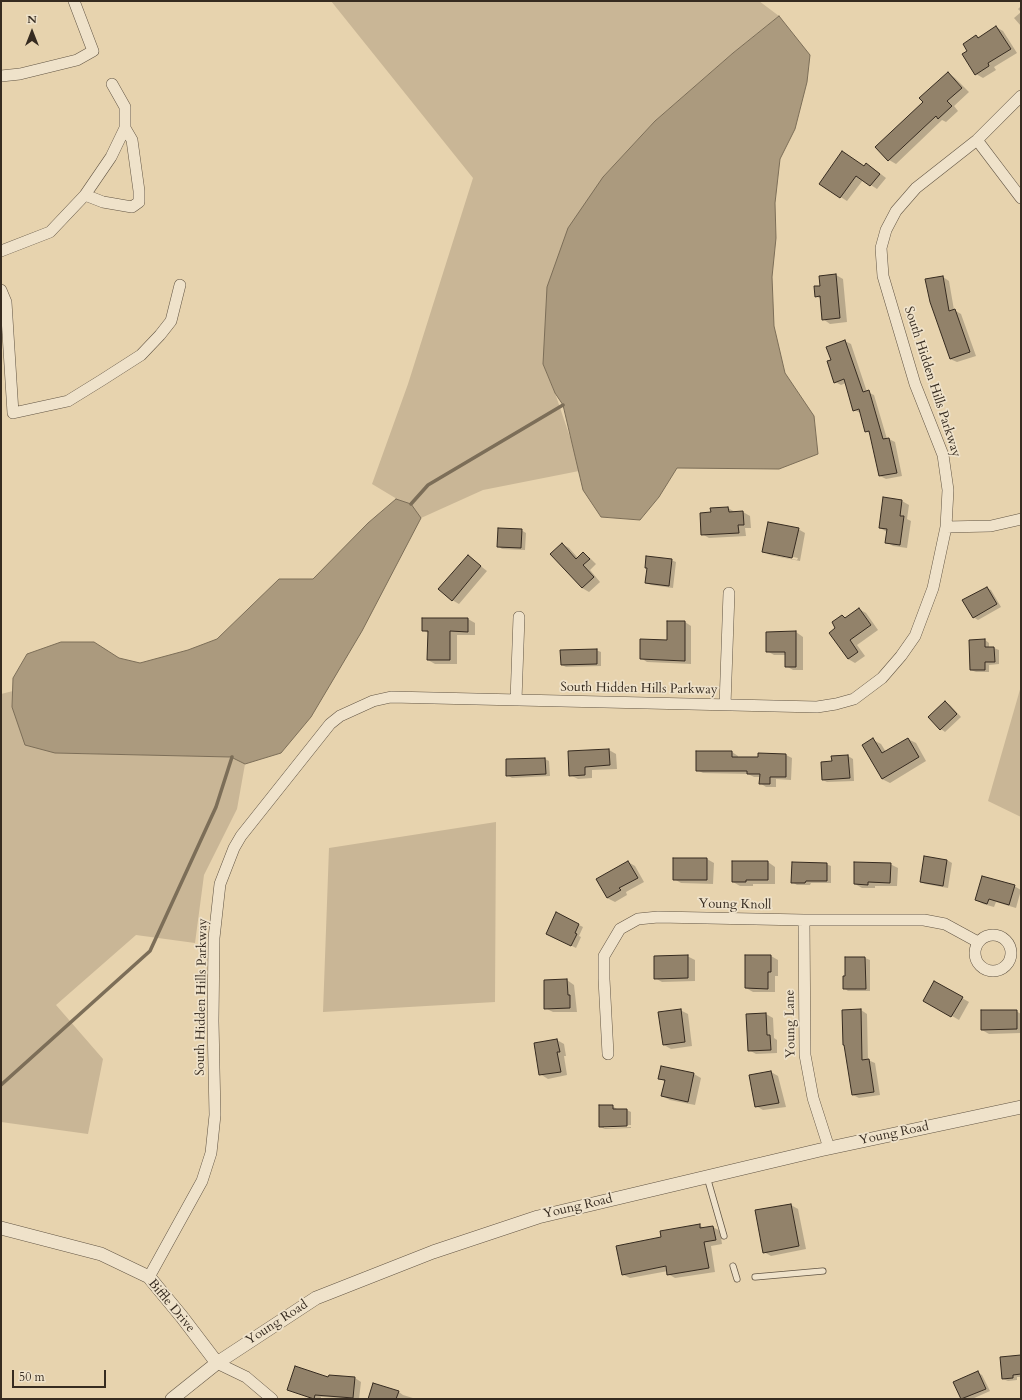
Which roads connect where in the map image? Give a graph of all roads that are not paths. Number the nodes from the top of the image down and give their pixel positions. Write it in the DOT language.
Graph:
graph roads {
  1 [pos="74,1"];
  2 [pos="1,76"];
  3 [pos="112,84"];
  4 [pos="1021,96"];
  5 [pos="125,128"];
  6 [pos="977,140"];
  7 [pos="85,195"];
  8 [pos="1021,198"];
  9 [pos="1,251"];
  10 [pos="180,285"];
  11 [pos="1,290"];
  12 [pos="1021,519"];
  13 [pos="946,527"];
  14 [pos="729,593"];
  15 [pos="519,618"];
  16 [pos="516,700"];
  17 [pos="725,705"];
  18 [pos="804,920"];
  19 [pos="978,942"];
  20 [pos="608,1054"];
  21 [pos="1021,1108"];
  22 [pos="829,1148"];
  23 [pos="707,1177"];
  24 [pos="1,1228"];
  25 [pos="724,1236"];
  26 [pos="733,1266"];
  27 [pos="824,1271"];
  28 [pos="754,1277"];
  29 [pos="149,1278"];
  30 [pos="737,1279"];
  31 [pos="217,1362"];
  32 [pos="172,1399"];
  33 [pos="272,1399"];
  1 -- 2 [label="street"];
  3 -- 5 [label="street"];
  4 -- 6 [label="street, South Hidden Hills Parkway"];
  5 -- 7 [label="street"];
  5 -- 7 [label="street"];
  6 -- 8 [label="street"];
  6 -- 13 [label="street, South Hidden Hills Parkway"];
  7 -- 9 [label="street"];
  10 -- 11 [label="street"];
  12 -- 13 [label="street"];
  13 -- 17 [label="street, South Hidden Hills Parkway"];
  14 -- 17 [label="street"];
  15 -- 16 [label="street"];
  16 -- 17 [label="street, South Hidden Hills Parkway"];
  16 -- 29 [label="street, South Hidden Hills Parkway"];
  18 -- 19 [label="street, Young Knoll"];
  18 -- 20 [label="street, Young Knoll"];
  18 -- 22 [label="street, Young Lane"];
  21 -- 22 [label="street, Young Road"];
  22 -- 23 [label="street, Young Road"];
  23 -- 25 [label="lane"];
  23 -- 31 [label="street, Young Road"];
  24 -- 29 [label="street, Biffle Drive"];
  26 -- 30 [label="lane"];
  27 -- 28 [label="lane"];
  29 -- 31 [label="street, Biffle Drive"];
  31 -- 32 [label="street, Young Road"];
  31 -- 33 [label="street"];
}
